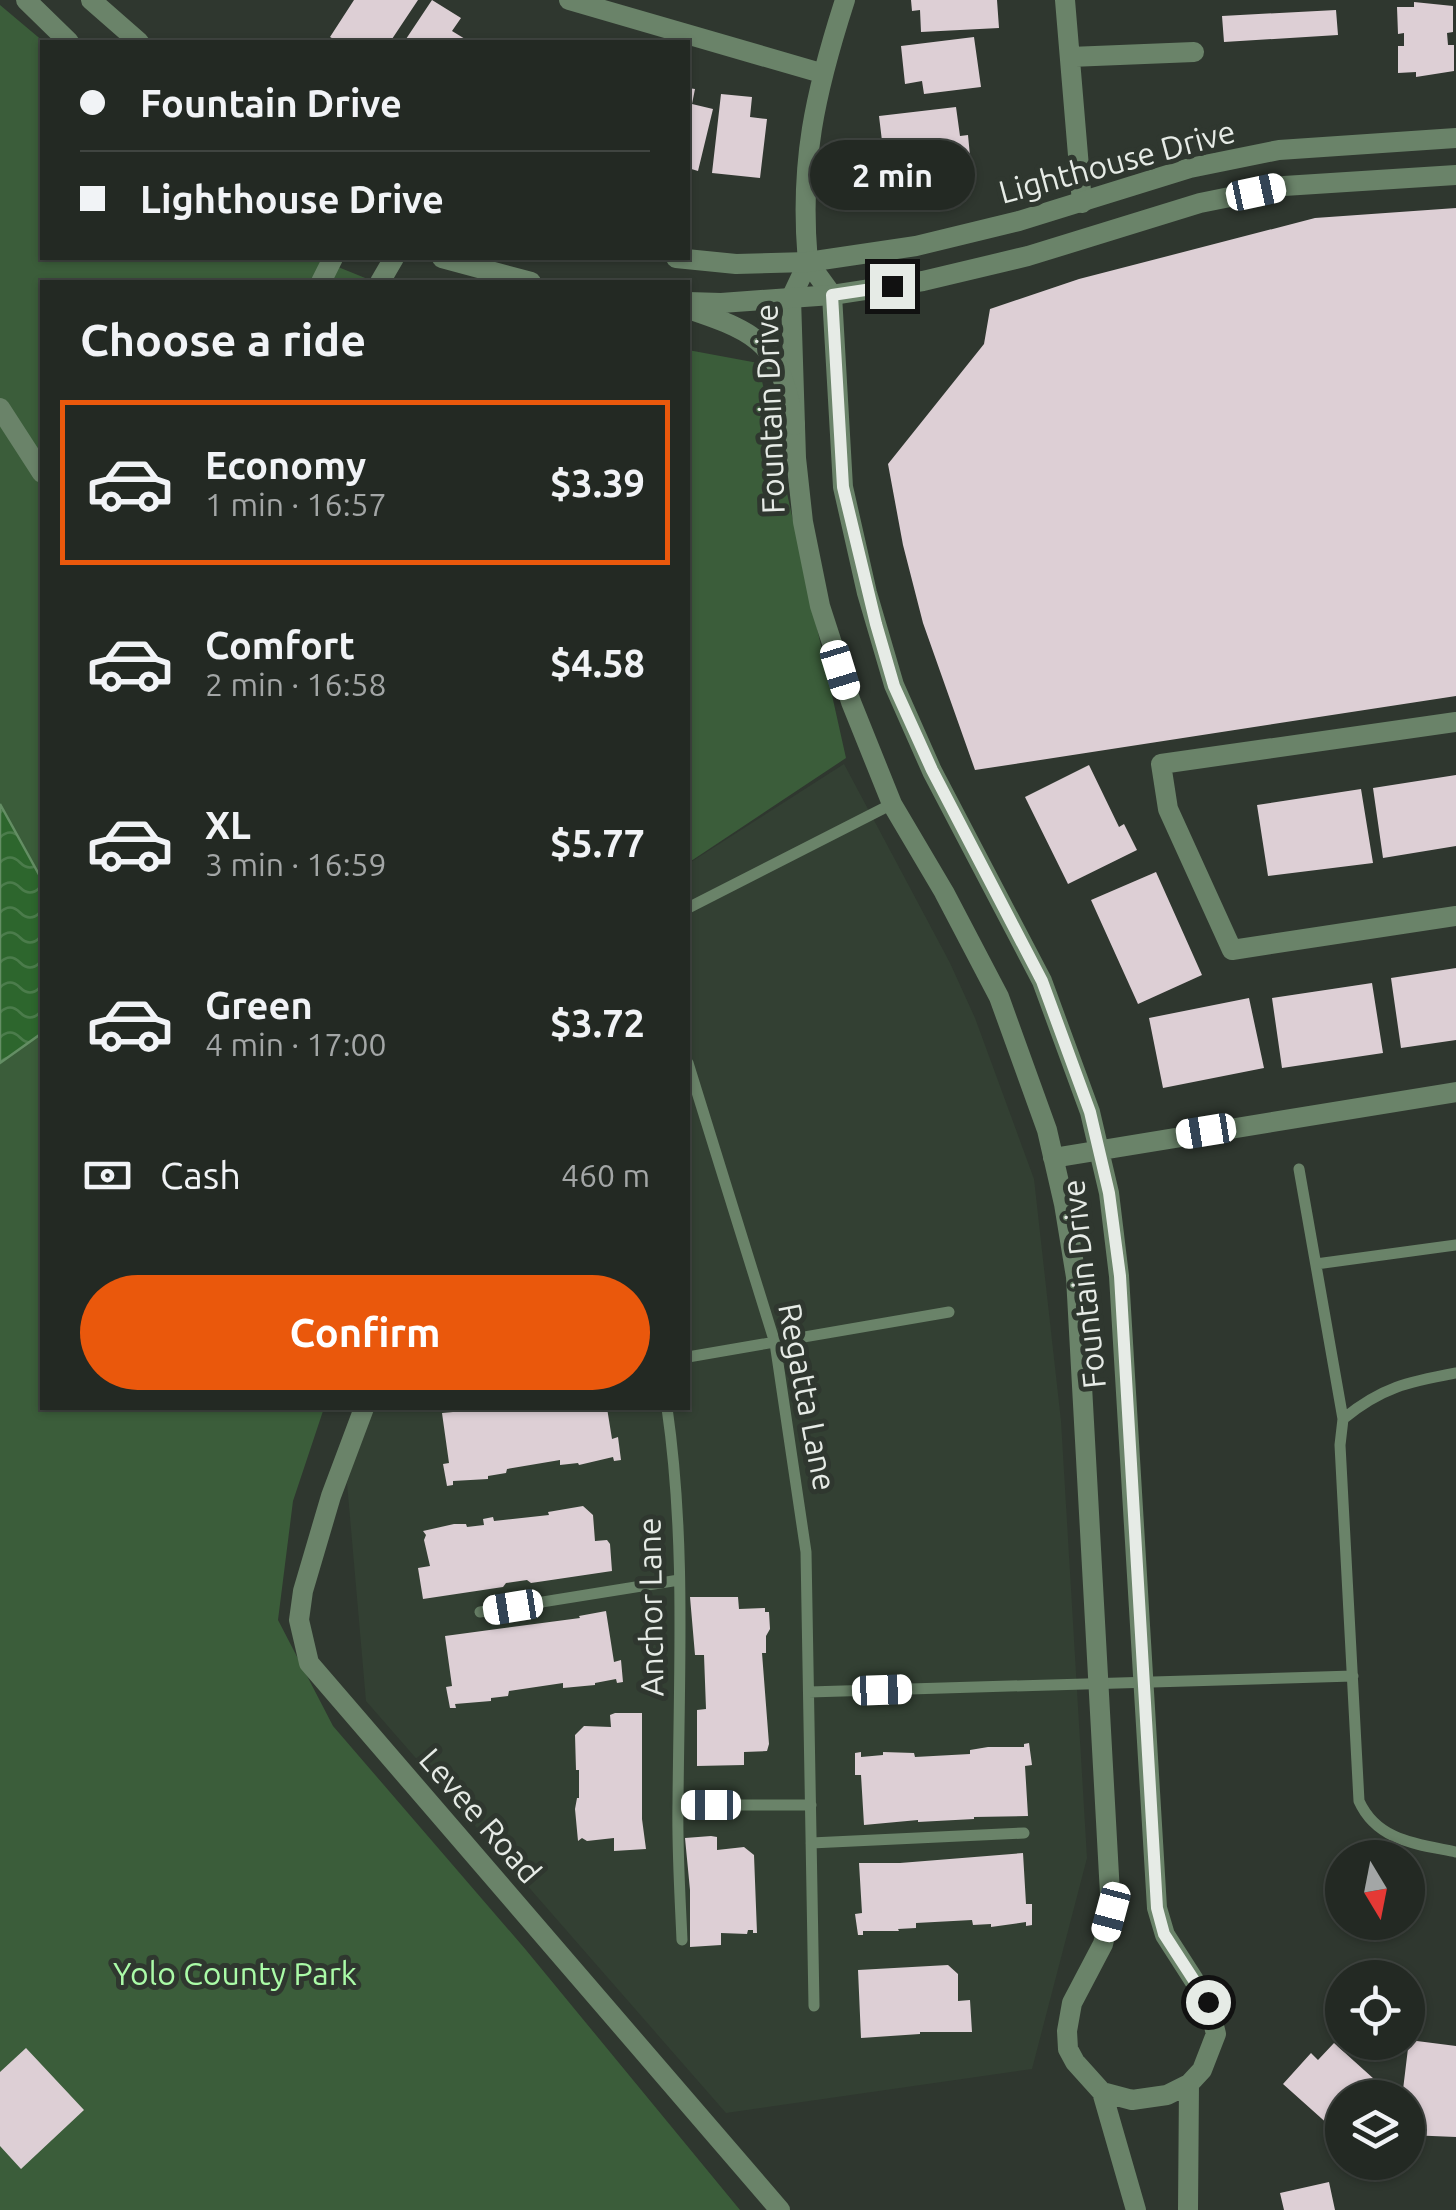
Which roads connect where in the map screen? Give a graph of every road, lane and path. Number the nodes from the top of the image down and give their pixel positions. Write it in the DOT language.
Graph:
graph roads {
  1 [pos="26,0"];
  2 [pos="91,0"];
  3 [pos="569,0"];
  4 [pos="845,0"];
  5 [pos="1066,0"];
  6 [pos="67,40"];
  7 [pos="136,40"];
  8 [pos="1194,52"];
  9 [pos="1070,57"];
  10 [pos="821,73"];
  11 [pos="1456,138"];
  12 [pos="1456,174"];
  13 [pos="1082,203"];
  14 [pos="690,259"];
  15 [pos="450,260"];
  16 [pos="808,262"];
  17 [pos="524,280"];
  18 [pos="832,295"];
  19 [pos="791,298"];
  20 [pos="690,306"];
  21 [pos="690,307"];
  22 [pos="0,408"];
  23 [pos="795,425"];
  24 [pos="40,471"];
  25 [pos="1456,722"];
  26 [pos="892,804"];
  27 [pos="690,907"];
  28 [pos="1456,916"];
  29 [pos="690,1070"];
  30 [pos="1456,1092"];
  31 [pos="1099,1148"];
  32 [pos="1053,1158"];
  33 [pos="1299,1169"];
  34 [pos="1456,1246"];
  35 [pos="1316,1264"];
  36 [pos="949,1312"];
  37 [pos="775,1344"];
  38 [pos="690,1357"];
  39 [pos="1456,1373"];
  40 [pos="363,1410"];
  41 [pos="667,1410"];
  42 [pos="1343,1418"];
  43 [pos="680,1580"];
  44 [pos="480,1612"];
  45 [pos="1353,1676"];
  46 [pos="1142,1681"];
  47 [pos="1100,1682"];
  48 [pos="809,1692"];
  49 [pos="678,1805"];
  50 [pos="811,1805"];
  51 [pos="1024,1833"];
  52 [pos="811,1843"];
  53 [pos="1456,1852"];
  54 [pos="682,1940"];
  55 [pos="814,2006"];
  56 [pos="1190,2084"];
  57 [pos="1102,2092"];
  58 [pos="780,2210"];
  59 [pos="1136,2210"];
  60 [pos="1188,2210"];
  1 -- 6 [label="street"];
  2 -- 7 [label="street"];
  3 -- 10 [label="street"];
  4 -- 10 [label="street"];
  5 -- 9 [label="street"];
  8 -- 9 [label="street"];
  9 -- 13 [label="street"];
  10 -- 16 [label="street"];
  11 -- 13 [label="street, Lighthouse Drive"];
  12 -- 18 [label="street, Lighthouse Drive"];
  13 -- 16 [label="street, Lighthouse Drive"];
  14 -- 16 [label="street, Lighthouse Drive"];
  15 -- 17 [label="street"];
  16 -- 18 [label="street, Fountain Drive"];
  16 -- 19 [label="street, Fountain Drive"];
  18 -- 19 [label="street, Lighthouse Drive"];
  18 -- 31 [label="street, Fountain Drive"];
  19 -- 20 [label="street, Lighthouse Drive"];
  19 -- 23 [label="street, Fountain Drive"];
  21 -- 23 [label="street"];
  22 -- 24 [label="street"];
  23 -- 26 [label="street, Fountain Drive"];
  25 -- 28 [label="street"];
  26 -- 27 [label="lane"];
  26 -- 32 [label="street, Fountain Drive"];
  29 -- 37 [label="lane, Regatta Lane"];
  30 -- 31 [label="street"];
  31 -- 32 [label="street"];
  31 -- 46 [label="street, Fountain Drive"];
  32 -- 47 [label="street, Fountain Drive"];
  33 -- 35 [label="lane"];
  34 -- 35 [label="lane"];
  35 -- 42 [label="lane"];
  36 -- 37 [label="lane"];
  37 -- 38 [label="lane"];
  37 -- 48 [label="lane, Regatta Lane"];
  39 -- 42 [label="lane"];
  40 -- 58 [label="street, Levee Road"];
  41 -- 43 [label="lane, Anchor Lane"];
  42 -- 45 [label="lane"];
  43 -- 44 [label="lane"];
  43 -- 49 [label="lane, Anchor Lane"];
  45 -- 46 [label="lane"];
  45 -- 53 [label="lane"];
  46 -- 47 [label="lane"];
  46 -- 56 [label="street, Fountain Drive"];
  47 -- 48 [label="lane"];
  47 -- 57 [label="street, Fountain Drive"];
  48 -- 50 [label="lane, Regatta Lane"];
  49 -- 50 [label="lane"];
  49 -- 54 [label="lane, Anchor Lane"];
  50 -- 52 [label="lane, Regatta Lane"];
  51 -- 52 [label="lane"];
  52 -- 55 [label="lane, Regatta Lane"];
  56 -- 57 [label="street"];
  56 -- 60 [label="street, Fountain Drive"];
  57 -- 59 [label="street, Fountain Drive"];
}
